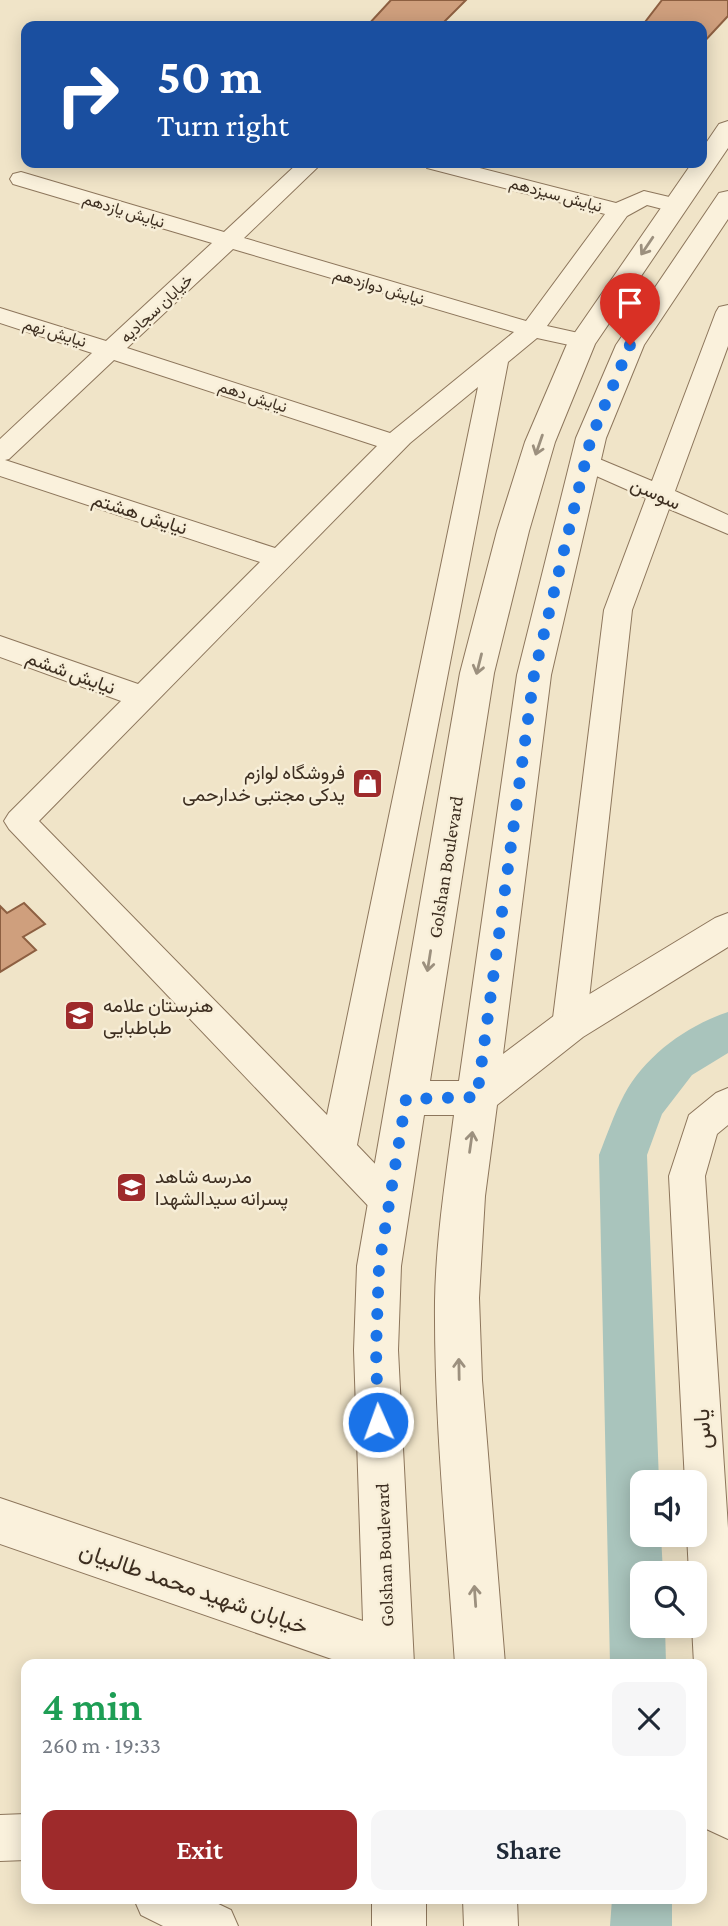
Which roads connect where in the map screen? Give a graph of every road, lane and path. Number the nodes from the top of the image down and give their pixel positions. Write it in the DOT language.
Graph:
graph roads {
  1 [pos="728,130"];
  2 [pos="707,159"];
  3 [pos="306,168"];
  4 [pos="454,168"];
  5 [pos="701,168"];
  6 [pos="21,179"];
  7 [pos="728,199"];
  8 [pos="674,205"];
  9 [pos="619,211"];
  10 [pos="227,242"];
  11 [pos="728,312"];
  12 [pos="0,315"];
  13 [pos="532,330"];
  14 [pos="583,341"];
  15 [pos="722,349"];
  16 [pos="111,350"];
  17 [pos="496,359"];
  18 [pos="395,443"];
  19 [pos="0,453"];
  20 [pos="585,461"];
  21 [pos="0,467"];
  22 [pos="660,495"];
  23 [pos="728,524"];
  24 [pos="280,559"];
  25 [pos="0,646"];
  26 [pos="142,697"];
  27 [pos="728,928"];
  28 [pos="569,1026"];
  29 [pos="477,1097"];
  30 [pos="406,1099"];
  31 [pos="728,1103"];
  32 [pos="338,1149"];
  33 [pos="388,1202"];
  34 [pos="0,1521"];
  35 [pos="389,1659"];
  36 [pos="480,1659"];
  37 [pos="718,1807"];
  38 [pos="21,1837"];
  39 [pos="0,1838"];
  40 [pos="168,1904"];
  41 [pos="400,1904"];
  42 [pos="490,1904"];
  43 [pos="215,1926"];
  44 [pos="399,1926"];
  45 [pos="491,1926"];
  1 -- 2 [label="street, Golshan Boulevard"];
  3 -- 10 [label="street, خیابان سجادیه"];
  4 -- 9 [label="street, نیایش سیزدهم"];
  5 -- 8 [label="street, Golshan Boulevard"];
  6 -- 10 [label="street, نیایش یازدهم"];
  7 -- 20 [label="street"];
  8 -- 9 [label="street, نیایش سیزدهم"];
  8 -- 14 [label="street, Golshan Boulevard, one-way"];
  9 -- 13 [label="street"];
  10 -- 13 [label="street, نیایش دوازدهم"];
  10 -- 16 [label="street, خیابان سجادیه"];
  11 -- 15 [label="street"];
  12 -- 16 [label="street, نیایش نهم"];
  13 -- 14 [label="street, نیایش دوازدهم"];
  13 -- 17 [label="street"];
  14 -- 30 [label="street, Golshan Boulevard, one-way"];
  15 -- 22 [label="street"];
  16 -- 18 [label="street, نیایش دهم"];
  16 -- 19 [label="street, خیابان سجادیه"];
  17 -- 18 [label="street"];
  17 -- 32 [label="street"];
  18 -- 24 [label="street"];
  20 -- 22 [label="street, سوسن"];
  20 -- 29 [label="street"];
  21 -- 24 [label="street, نیایش هشتم"];
  22 -- 23 [label="street, سوسن"];
  22 -- 28 [label="street"];
  24 -- 26 [label="street"];
  25 -- 26 [label="street, نیایش ششم"];
  26 -- 32 [label="street"];
  27 -- 28 [label="street"];
  28 -- 29 [label="street"];
  29 -- 30 [label="street"];
  36 -- 29 [label="street, one-way"];
  30 -- 33 [label="street, Golshan Boulevard"];
  31 -- 37 [label="street, یاس"];
  32 -- 33 [label="street"];
  33 -- 35 [label="street, Golshan Boulevard"];
  34 -- 35 [label="street, خیابان شهید محمد طالبیان"];
  38 -- 39 [label="street"];
  40 -- 43 [label="street"];
  41 -- 44 [label="street"];
  42 -- 45 [label="street"];
}
